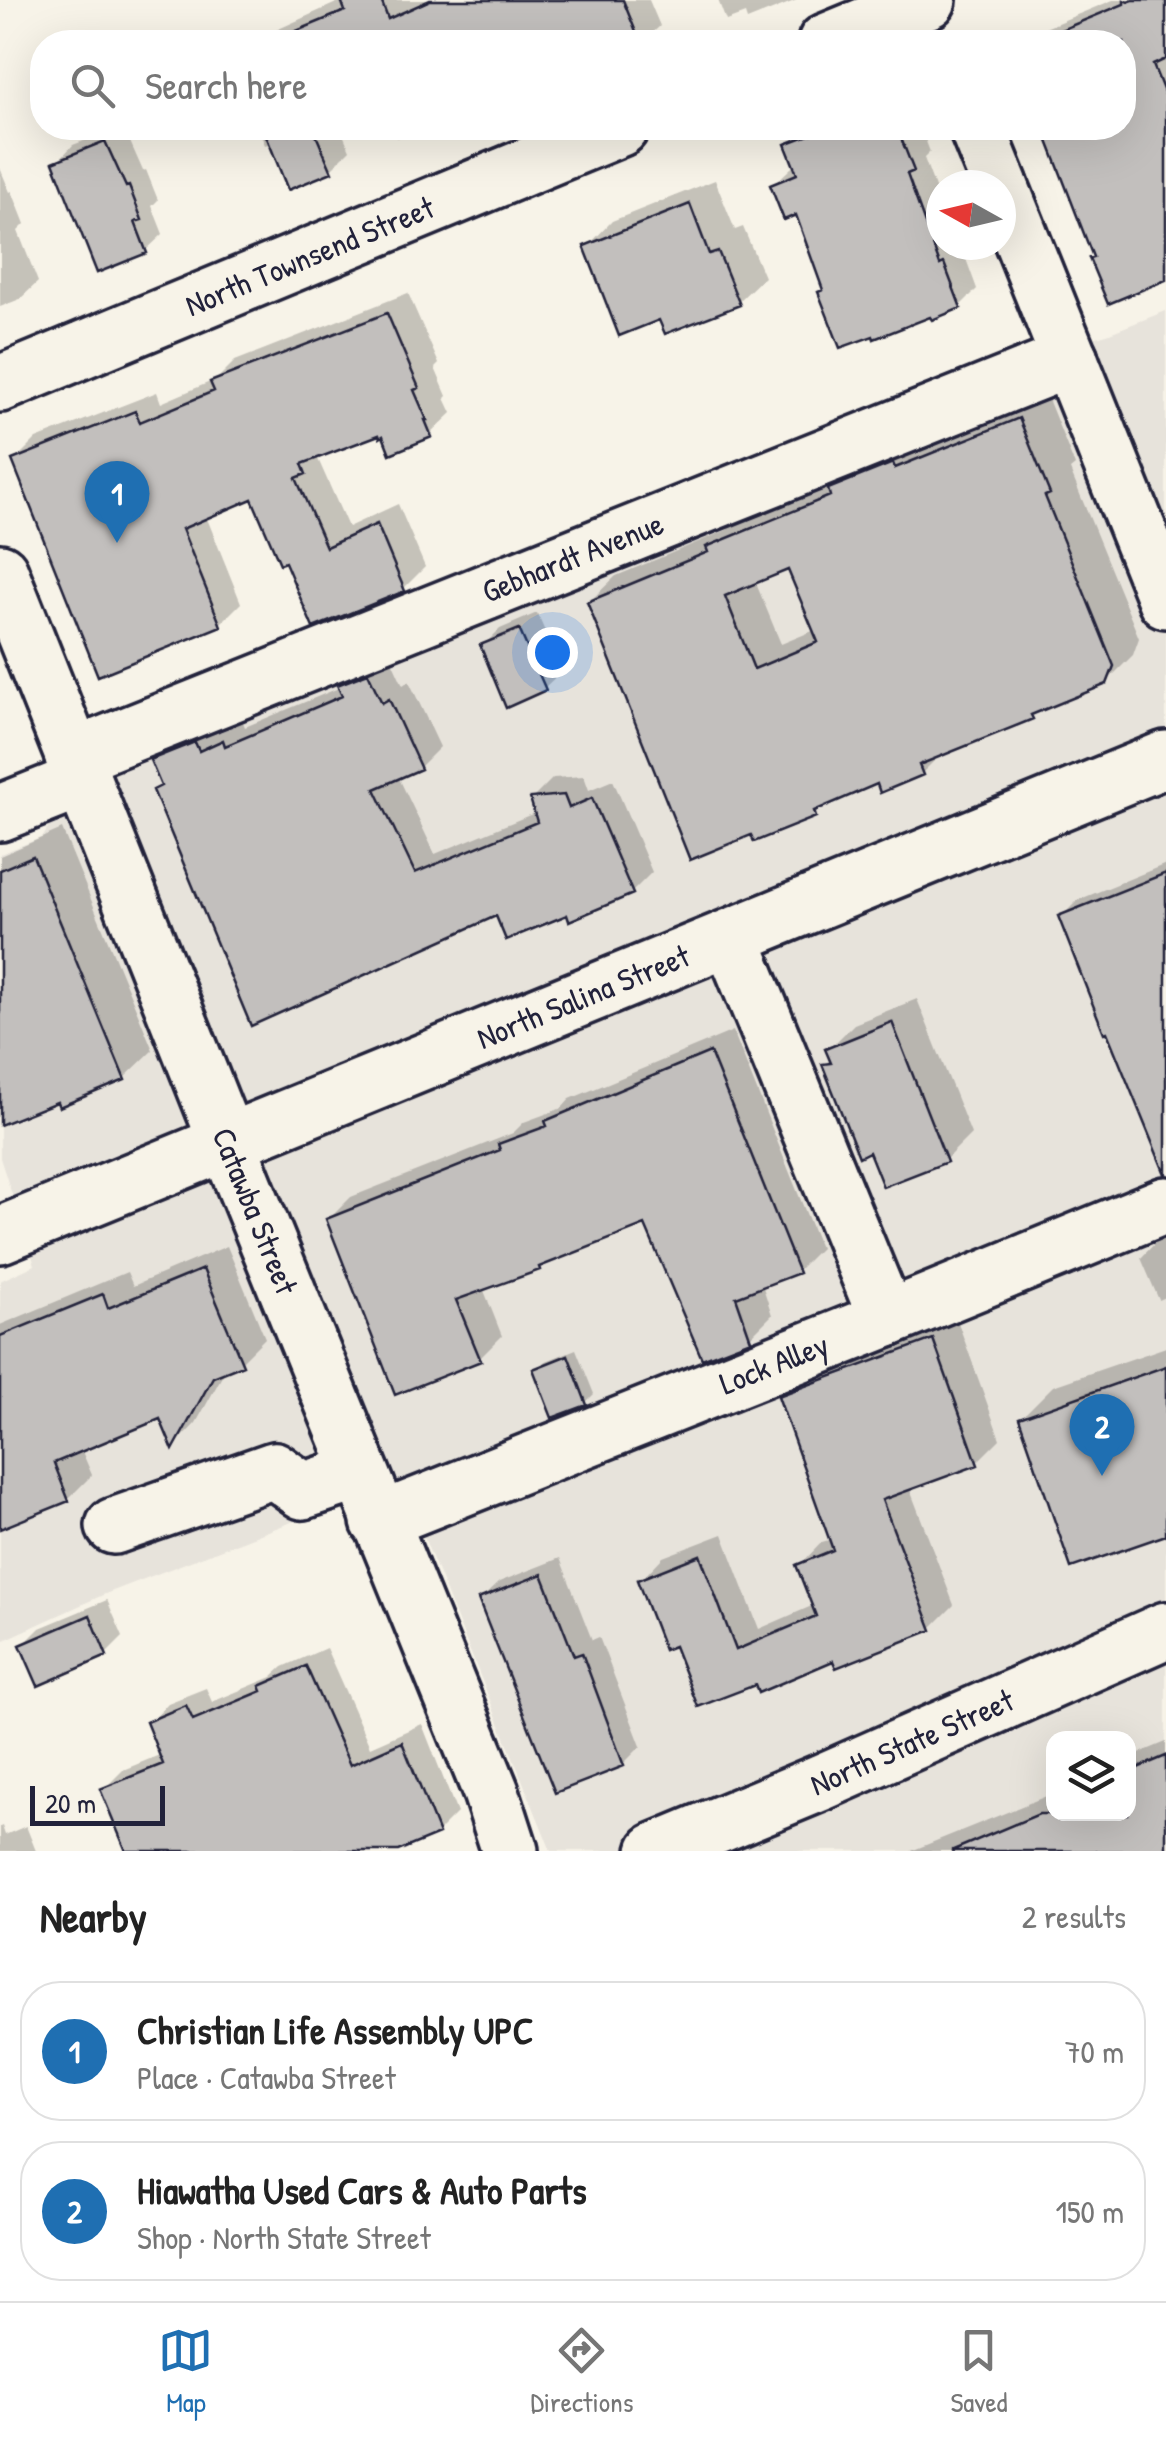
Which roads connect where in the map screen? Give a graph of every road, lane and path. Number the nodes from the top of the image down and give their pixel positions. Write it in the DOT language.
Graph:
graph roads {
  1 [pos="927,0"];
  2 [pos="855,30"];
  3 [pos="938,30"];
  4 [pos="591,140"];
  5 [pos="982,140"];
  6 [pos="994,170"];
  7 [pos="1016,226"];
  8 [pos="1070,359"];
  9 [pos="0,384"];
  10 [pos="0,572"];
  11 [pos="1166,600"];
  12 [pos="1166,759"];
  13 [pos="78,769"];
  14 [pos="0,813"];
  15 [pos="731,938"];
  16 [pos="226,1142"];
  17 [pos="1166,1204"];
  18 [pos="0,1235"];
  19 [pos="887,1319"];
  20 [pos="370,1497"];
  21 [pos="114,1526"];
  22 [pos="1166,1630"];
  23 [pos="510,1851"];
  24 [pos="656,1851"];
  1 -- 2 [label="street"];
  1 -- 3 [label="street"];
  4 -- 9 [label="street, North Townsend Street"];
  5 -- 6 [label="street"];
  7 -- 8 [label="street"];
  8 -- 11 [label="street"];
  8 -- 13 [label="street, Gebhardt Avenue"];
  10 -- 13 [label="street, Catawba Street"];
  12 -- 15 [label="street, North Salina Street"];
  13 -- 14 [label="street, Gebhardt Avenue"];
  13 -- 16 [label="street, Catawba Street"];
  15 -- 16 [label="street, North Salina Street"];
  15 -- 19 [label="street"];
  16 -- 18 [label="street, North Salina Street"];
  16 -- 20 [label="street, Catawba Street"];
  17 -- 19 [label="street, Lock Alley"];
  19 -- 20 [label="street, Lock Alley"];
  20 -- 21 [label="street, Lock Alley"];
  20 -- 23 [label="street, Catawba Street"];
  22 -- 24 [label="street, North State Street"];
}
